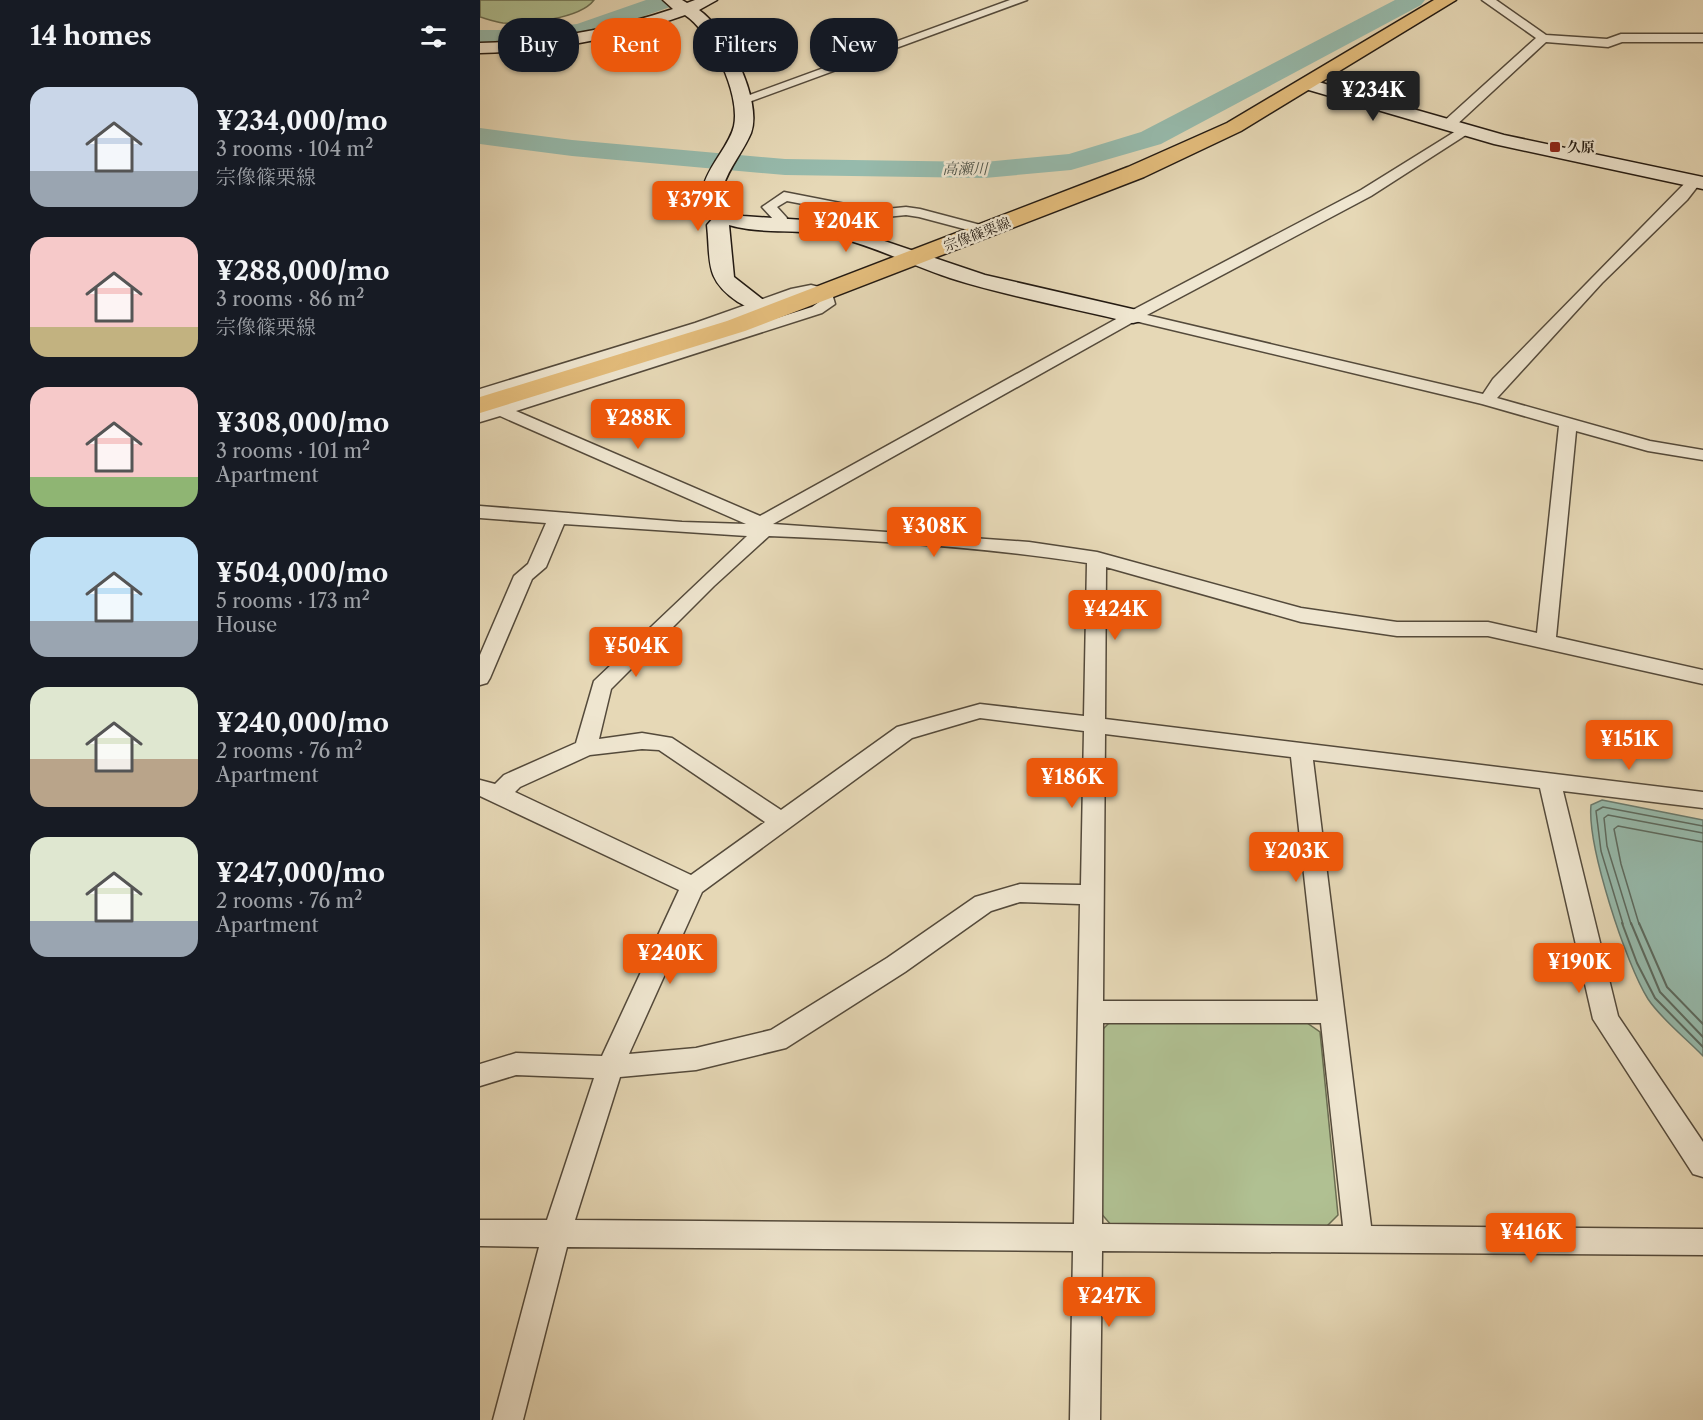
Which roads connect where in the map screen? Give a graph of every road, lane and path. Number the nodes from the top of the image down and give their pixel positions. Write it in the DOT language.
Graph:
graph roads {
  1 [pos="709,0"];
  2 [pos="1021,0"];
  3 [pos="1445,0"];
  4 [pos="1488,0"];
  5 [pos="679,6"];
  6 [pos="1543,38"];
  7 [pos="1703,38"];
  8 [pos="480,48"];
  9 [pos="1308,84"];
  10 [pos="742,100"];
  11 [pos="1456,127"];
  12 [pos="1698,182"];
  13 [pos="726,217"];
  14 [pos="779,225"];
  15 [pos="987,231"];
  16 [pos="918,257"];
  17 [pos="826,293"];
  18 [pos="760,306"];
  19 [pos="1133,316"];
  20 [pos="480,393"];
  21 [pos="1487,400"];
  22 [pos="490,407"];
  23 [pos="480,417"];
  24 [pos="1568,425"];
  25 [pos="1703,455"];
  26 [pos="480,512"];
  27 [pos="557,519"];
  28 [pos="767,527"];
  29 [pos="1097,558"];
  30 [pos="1546,642"];
  31 [pos="1703,677"];
  32 [pos="480,678"];
  33 [pos="1094,723"];
  34 [pos="586,748"];
  35 [pos="1301,749"];
  36 [pos="1550,782"];
  37 [pos="490,791"];
  38 [pos="1703,800"];
  39 [pos="782,822"];
  40 [pos="693,886"];
  41 [pos="1090,895"];
  42 [pos="1091,1012"];
  43 [pos="1332,1012"];
  44 [pos="610,1067"];
  45 [pos="480,1075"];
  46 [pos="1703,1165"];
  47 [pos="480,1233"];
  48 [pos="557,1233"];
  49 [pos="1086,1237"];
  50 [pos="1359,1240"];
  51 [pos="1703,1242"];
  52 [pos="508,1420"];
  53 [pos="1085,1420"];
  1 -- 5 [label="street"];
  2 -- 10 [label="street"];
  3 -- 9 [label="main road, 宗像篠栗線"];
  4 -- 6 [label="street"];
  5 -- 8 [label="street"];
  5 -- 10 [label="street"];
  6 -- 7 [label="street"];
  6 -- 11 [label="street"];
  9 -- 11 [label="street"];
  9 -- 15 [label="main road, 宗像篠栗線"];
  10 -- 13 [label="street"];
  11 -- 12 [label="street"];
  11 -- 19 [label="street"];
  12 -- 21 [label="street"];
  13 -- 14 [label="street"];
  13 -- 18 [label="street"];
  14 -- 15 [label="street"];
  14 -- 16 [label="street"];
  15 -- 16 [label="main road, 宗像篠栗線"];
  16 -- 17 [label="main road, 宗像篠栗線"];
  16 -- 19 [label="street"];
  17 -- 18 [label="street"];
  17 -- 22 [label="main road, 宗像篠栗線"];
  17 -- 22 [label="street"];
  18 -- 20 [label="street"];
  19 -- 21 [label="street"];
  19 -- 28 [label="street"];
  21 -- 24 [label="street"];
  22 -- 23 [label="street"];
  22 -- 28 [label="street"];
  24 -- 25 [label="street"];
  24 -- 30 [label="street"];
  26 -- 27 [label="street"];
  27 -- 28 [label="street"];
  27 -- 32 [label="street"];
  28 -- 29 [label="street"];
  28 -- 34 [label="street"];
  29 -- 30 [label="street"];
  29 -- 33 [label="street"];
  30 -- 31 [label="street"];
  33 -- 35 [label="street"];
  33 -- 39 [label="street"];
  33 -- 41 [label="street"];
  34 -- 37 [label="street"];
  34 -- 39 [label="street"];
  35 -- 36 [label="street"];
  35 -- 43 [label="street"];
  36 -- 38 [label="street"];
  36 -- 46 [label="street"];
  37 -- 40 [label="street"];
  39 -- 40 [label="street"];
  40 -- 44 [label="street"];
  41 -- 42 [label="street"];
  41 -- 44 [label="street"];
  42 -- 43 [label="street"];
  42 -- 49 [label="street"];
  43 -- 50 [label="street"];
  44 -- 45 [label="street"];
  44 -- 48 [label="street"];
  47 -- 48 [label="street"];
  48 -- 49 [label="street"];
  48 -- 52 [label="street"];
  49 -- 50 [label="street"];
  49 -- 53 [label="street"];
  50 -- 51 [label="street"];
}
